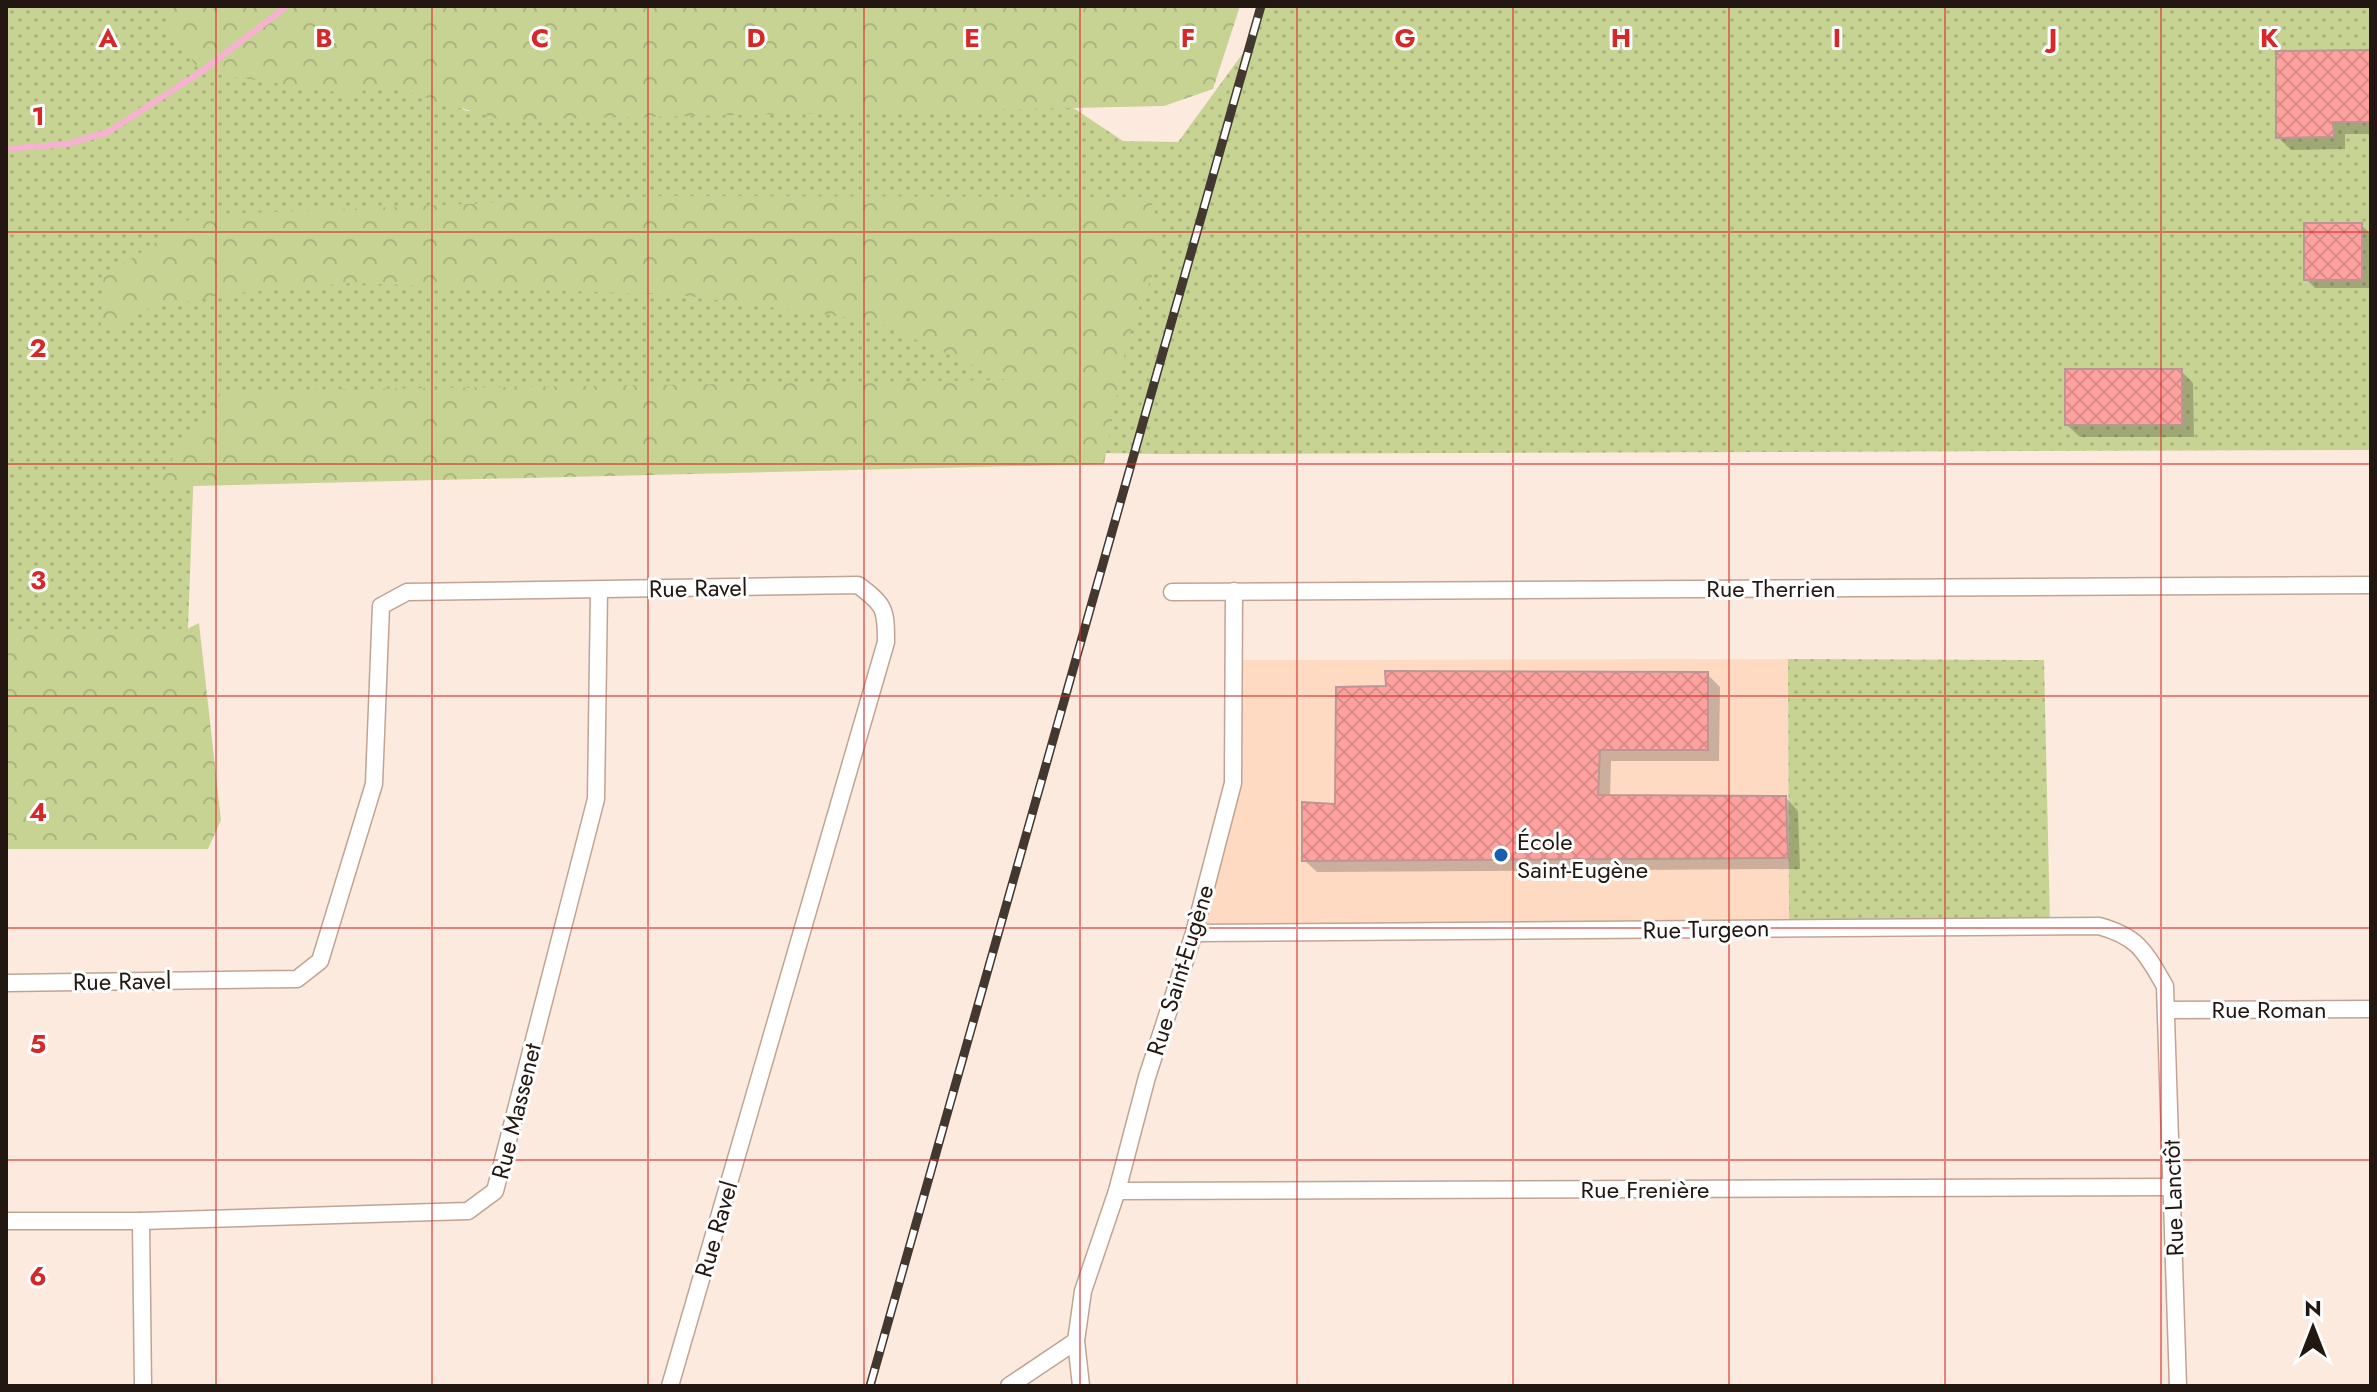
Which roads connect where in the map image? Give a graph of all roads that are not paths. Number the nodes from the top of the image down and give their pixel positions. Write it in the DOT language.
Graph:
graph roads {
  1 [pos="2371,585"];
  2 [pos="599,590"];
  3 [pos="1234,591"];
  4 [pos="1172,592"];
  5 [pos="1194,933"];
  6 [pos="6,983"];
  7 [pos="2371,1009"];
  8 [pos="2168,1010"];
  9 [pos="2173,1187"];
  10 [pos="1117,1191"];
  11 [pos="6,1221"];
  12 [pos="141,1221"];
  13 [pos="1076,1341"];
  14 [pos="143,1386"];
  15 [pos="670,1386"];
  16 [pos="1009,1386"];
  17 [pos="1081,1386"];
  18 [pos="2178,1386"];
  1 -- 3 [label="street, Rue Therrien"];
  2 -- 6 [label="street, Rue Ravel"];
  2 -- 12 [label="street, Rue Massenet"];
  2 -- 15 [label="street, Rue Ravel"];
  3 -- 4 [label="street, Rue Therrien"];
  3 -- 5 [label="street, Rue Saint-Eugène"];
  5 -- 8 [label="street, Rue Turgeon"];
  5 -- 10 [label="street, Rue Saint-Eugène"];
  7 -- 8 [label="street, Rue Roman"];
  8 -- 9 [label="street, Rue Lanctôt"];
  9 -- 10 [label="street, Rue Frenière"];
  9 -- 18 [label="street, Rue Lanctôt"];
  10 -- 13 [label="street, Rue Saint-Eugène"];
  11 -- 12 [label="street, Rue Massenet"];
  12 -- 14 [label="street"];
  13 -- 16 [label="street"];
  13 -- 17 [label="street, Rue Saint-Eugène"];
}
